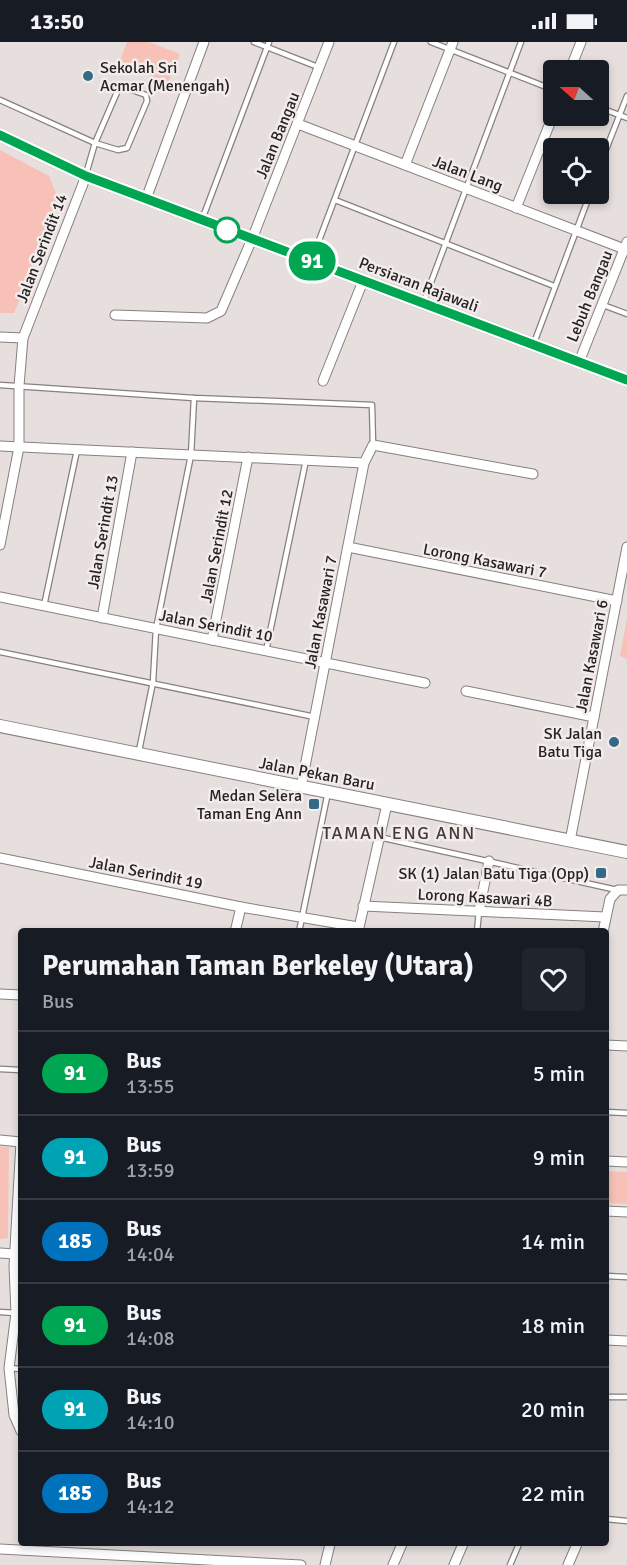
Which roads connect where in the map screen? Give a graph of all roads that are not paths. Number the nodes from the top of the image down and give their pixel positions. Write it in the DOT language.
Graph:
graph roads {
  1 [pos="204,42"];
  2 [pos="254,42"];
  3 [pos="329,42"];
  4 [pos="394,42"];
  5 [pos="431,42"];
  6 [pos="521,42"];
  7 [pos="581,42"];
  8 [pos="268,45"];
  9 [pos="451,46"];
  10 [pos="574,60"];
  11 [pos="320,68"];
  12 [pos="508,72"];
  13 [pos="543,86"];
  14 [pos="627,96"];
  15 [pos="0,100"];
  16 [pos="609,111"];
  17 [pos="619,115"];
  18 [pos="627,118"];
  19 [pos="298,124"];
  20 [pos="549,126"];
  21 [pos="0,135"];
  22 [pos="609,141"];
  23 [pos="95,143"];
  24 [pos="355,146"];
  25 [pos="405,165"];
  26 [pos="86,176"];
  27 [pos="466,188"];
  28 [pos="146,199"];
  29 [pos="335,200"];
  30 [pos="586,204"];
  31 [pos="516,208"];
  32 [pos="202,220"];
  33 [pos="576,231"];
  34 [pos="252,239"];
  35 [pos="445,242"];
  36 [pos="626,247"];
  37 [pos="311,261"];
  38 [pos="363,281"];
  39 [pos="554,286"];
  40 [pos="423,303"];
  41 [pos="603,305"];
  42 [pos="627,314"];
  43 [pos="115,315"];
  44 [pos="0,338"];
  45 [pos="23,338"];
  46 [pos="533,345"];
  47 [pos="579,362"];
  48 [pos="627,380"];
  49 [pos="323,381"];
  50 [pos="0,385"];
  51 [pos="19,386"];
  52 [pos="194,398"];
  53 [pos="373,445"];
  54 [pos="0,446"];
  55 [pos="19,447"];
  56 [pos="77,450"];
  57 [pos="132,452"];
  58 [pos="191,455"];
  59 [pos="248,458"];
  60 [pos="306,460"];
  61 [pos="364,462"];
  62 [pos="532,474"];
  63 [pos="0,545"];
  64 [pos="348,547"];
  65 [pos="627,547"];
  66 [pos="0,597"];
  67 [pos="616,602"];
  68 [pos="44,606"];
  69 [pos="102,618"];
  70 [pos="156,629"];
  71 [pos="212,640"];
  72 [pos="266,651"];
  73 [pos="0,652"];
  74 [pos="325,663"];
  75 [pos="425,683"];
  76 [pos="153,684"];
  77 [pos="466,691"];
  78 [pos="315,717"];
  79 [pos="594,717"];
  80 [pos="0,726"];
  81 [pos="139,754"];
  82 [pos="301,787"];
  83 [pos="328,792"];
  84 [pos="387,804"];
  85 [pos="379,837"];
  86 [pos="570,841"];
  87 [pos="627,852"];
  88 [pos="0,858"];
  89 [pos="489,861"];
  90 [pos="622,890"];
  91 [pos="363,906"];
  92 [pos="241,907"];
  93 [pos="479,911"];
  94 [pos="605,917"];
  95 [pos="301,918"];
  96 [pos="236,928"];
  97 [pos="300,928"];
  98 [pos="353,928"];
  99 [pos="358,928"];
  100 [pos="477,928"];
  101 [pos="604,928"];
  102 [pos="0,994"];
  103 [pos="18,995"];
  104 [pos="609,1045"];
  105 [pos="627,1046"];
  106 [pos="0,1069"];
  107 [pos="18,1070"];
  108 [pos="609,1112"];
  109 [pos="627,1113"];
  110 [pos="0,1140"];
  111 [pos="18,1142"];
  112 [pos="609,1161"];
  113 [pos="627,1162"];
  114 [pos="18,1198"];
  115 [pos="609,1211"];
  116 [pos="627,1212"];
  117 [pos="0,1253"];
  118 [pos="15,1254"];
  119 [pos="18,1266"];
  120 [pos="609,1276"];
  121 [pos="627,1277"];
  122 [pos="0,1312"];
  123 [pos="16,1313"];
  124 [pos="609,1340"];
  125 [pos="627,1341"];
  126 [pos="4,1368"];
  127 [pos="609,1397"];
  128 [pos="627,1397"];
  129 [pos="18,1424"];
  130 [pos="609,1519"];
  131 [pos="627,1521"];
  132 [pos="330,1546"];
  133 [pos="401,1546"];
  134 [pos="462,1546"];
  135 [pos="518,1546"];
  136 [pos="576,1546"];
  137 [pos="0,1549"];
  138 [pos="191,1562"];
  139 [pos="249,1564"];
  140 [pos="300,1565"];
  141 [pos="325,1565"];
  142 [pos="393,1565"];
  143 [pos="454,1565"];
  144 [pos="510,1565"];
  145 [pos="568,1565"];
  1 -- 28 [label="street"];
  2 -- 8 [label="lane"];
  3 -- 11 [label="street, Jalan Bangau"];
  4 -- 24 [label="lane"];
  5 -- 9 [label="lane"];
  6 -- 12 [label="lane"];
  7 -- 10 [label="street"];
  8 -- 11 [label="lane"];
  8 -- 32 [label="lane"];
  9 -- 12 [label="lane"];
  9 -- 25 [label="street"];
  11 -- 19 [label="street, Jalan Bangau"];
  12 -- 13 [label="lane"];
  12 -- 27 [label="lane"];
  14 -- 17 [label="lane"];
  15 -- 23 [label="lane"];
  16 -- 17 [label="lane"];
  17 -- 18 [label="lane"];
  17 -- 22 [label="lane"];
  19 -- 24 [label="street, Jalan Lang"];
  19 -- 34 [label="street, Jalan Bangau"];
  20 -- 31 [label="street"];
  21 -- 26 [label="street, Persiaran Rajawali"];
  23 -- 23 [label="lane"];
  23 -- 26 [label="lane"];
  24 -- 25 [label="street, Jalan Lang"];
  24 -- 29 [label="lane"];
  25 -- 27 [label="street, Jalan Lang"];
  26 -- 28 [label="street, Persiaran Rajawali"];
  26 -- 45 [label="street, Jalan Serindit 14"];
  27 -- 31 [label="street, Jalan Lang"];
  27 -- 35 [label="lane"];
  28 -- 32 [label="street, Persiaran Rajawali"];
  29 -- 35 [label="lane"];
  29 -- 37 [label="lane"];
  30 -- 33 [label="lane"];
  31 -- 33 [label="street, Jalan Lang"];
  32 -- 34 [label="street, Persiaran Rajawali"];
  33 -- 36 [label="street, Jalan Lang"];
  33 -- 39 [label="lane"];
  34 -- 37 [label="street, Persiaran Rajawali"];
  34 -- 43 [label="street, Jalan Bangau"];
  35 -- 39 [label="lane"];
  35 -- 40 [label="lane"];
  36 -- 41 [label="street, Lebuh Bangau"];
  37 -- 38 [label="street, Persiaran Rajawali"];
  38 -- 40 [label="street, Persiaran Rajawali"];
  38 -- 49 [label="street"];
  39 -- 46 [label="lane"];
  40 -- 46 [label="street, Persiaran Rajawali"];
  41 -- 42 [label="lane"];
  41 -- 47 [label="street, Lebuh Bangau"];
  44 -- 45 [label="street"];
  45 -- 51 [label="street, Jalan Serindit 14"];
  46 -- 47 [label="street, Persiaran Rajawali"];
  47 -- 48 [label="street, Persiaran Rajawali"];
  50 -- 51 [label="lane"];
  51 -- 52 [label="lane"];
  51 -- 55 [label="street, Jalan Serindit 14"];
  52 -- 53 [label="lane"];
  52 -- 58 [label="lane"];
  53 -- 61 [label="street, Jalan Kasawari 7"];
  53 -- 62 [label="street"];
  54 -- 55 [label="street"];
  55 -- 56 [label="street"];
  55 -- 63 [label="street, Jalan Serindit 14"];
  56 -- 57 [label="street"];
  56 -- 68 [label="lane"];
  57 -- 58 [label="street"];
  57 -- 69 [label="street, Jalan Serindit 13"];
  58 -- 59 [label="street"];
  58 -- 70 [label="lane"];
  59 -- 60 [label="street"];
  59 -- 71 [label="street, Jalan Serindit 12"];
  60 -- 61 [label="street"];
  60 -- 72 [label="lane"];
  61 -- 64 [label="street, Jalan Kasawari 7"];
  64 -- 67 [label="street, Lorong Kasawari 7"];
  64 -- 74 [label="street, Jalan Kasawari 7"];
  65 -- 67 [label="street, Jalan Kasawari 6"];
  66 -- 68 [label="street, Jalan Serindit 10"];
  67 -- 79 [label="street, Jalan Kasawari 6"];
  68 -- 69 [label="street, Jalan Serindit 10"];
  69 -- 70 [label="street, Jalan Serindit 10"];
  70 -- 71 [label="street, Jalan Serindit 10"];
  70 -- 76 [label="lane"];
  71 -- 72 [label="street, Jalan Serindit 10"];
  72 -- 74 [label="street, Jalan Serindit 10"];
  73 -- 76 [label="lane"];
  74 -- 75 [label="street, Jalan Serindit 10"];
  74 -- 78 [label="street, Jalan Kasawari 7"];
  76 -- 78 [label="lane"];
  76 -- 81 [label="lane"];
  77 -- 79 [label="street"];
  78 -- 82 [label="street, Jalan Kasawari 7"];
  79 -- 86 [label="street, Jalan Kasawari 6"];
  80 -- 81 [label="street, Jalan Pekan Baru"];
  81 -- 82 [label="street, Jalan Pekan Baru"];
  82 -- 83 [label="street, Jalan Pekan Baru"];
  83 -- 84 [label="street, Jalan Pekan Baru"];
  83 -- 95 [label="lane"];
  84 -- 85 [label="street"];
  84 -- 86 [label="street, Jalan Pekan Baru"];
  85 -- 89 [label="lane"];
  85 -- 91 [label="street"];
  86 -- 87 [label="street, Jalan Pekan Baru"];
  88 -- 92 [label="street, Jalan Serindit 19"];
  89 -- 90 [label="lane"];
  89 -- 93 [label="street"];
  90 -- 94 [label="street"];
  91 -- 93 [label="street, Lorong Kasawari 4B"];
  91 -- 99 [label="street"];
  92 -- 95 [label="street, Jalan Serindit 19"];
  92 -- 96 [label="street"];
  93 -- 94 [label="street, Lorong Kasawari 4B"];
  93 -- 100 [label="lane"];
  94 -- 101 [label="street"];
  95 -- 97 [label="lane"];
  95 -- 98 [label="street, Jalan Serindit 19"];
  102 -- 103 [label="street"];
  104 -- 105 [label="street"];
  106 -- 107 [label="lane"];
  108 -- 109 [label="lane"];
  110 -- 111 [label="street"];
  112 -- 113 [label="street"];
  114 -- 118 [label="street"];
  115 -- 116 [label="street"];
  117 -- 118 [label="street"];
  118 -- 119 [label="street"];
  119 -- 123 [label="street"];
  120 -- 121 [label="lane"];
  122 -- 123 [label="lane"];
  123 -- 126 [label="street"];
  124 -- 125 [label="street"];
  126 -- 129 [label="street"];
  127 -- 128 [label="lane"];
  130 -- 131 [label="lane"];
  132 -- 141 [label="street"];
  133 -- 142 [label="street"];
  134 -- 143 [label="street"];
  135 -- 144 [label="lane"];
  136 -- 145 [label="street"];
  137 -- 138 [label="street"];
  138 -- 139 [label="street"];
  139 -- 140 [label="street"];
}
